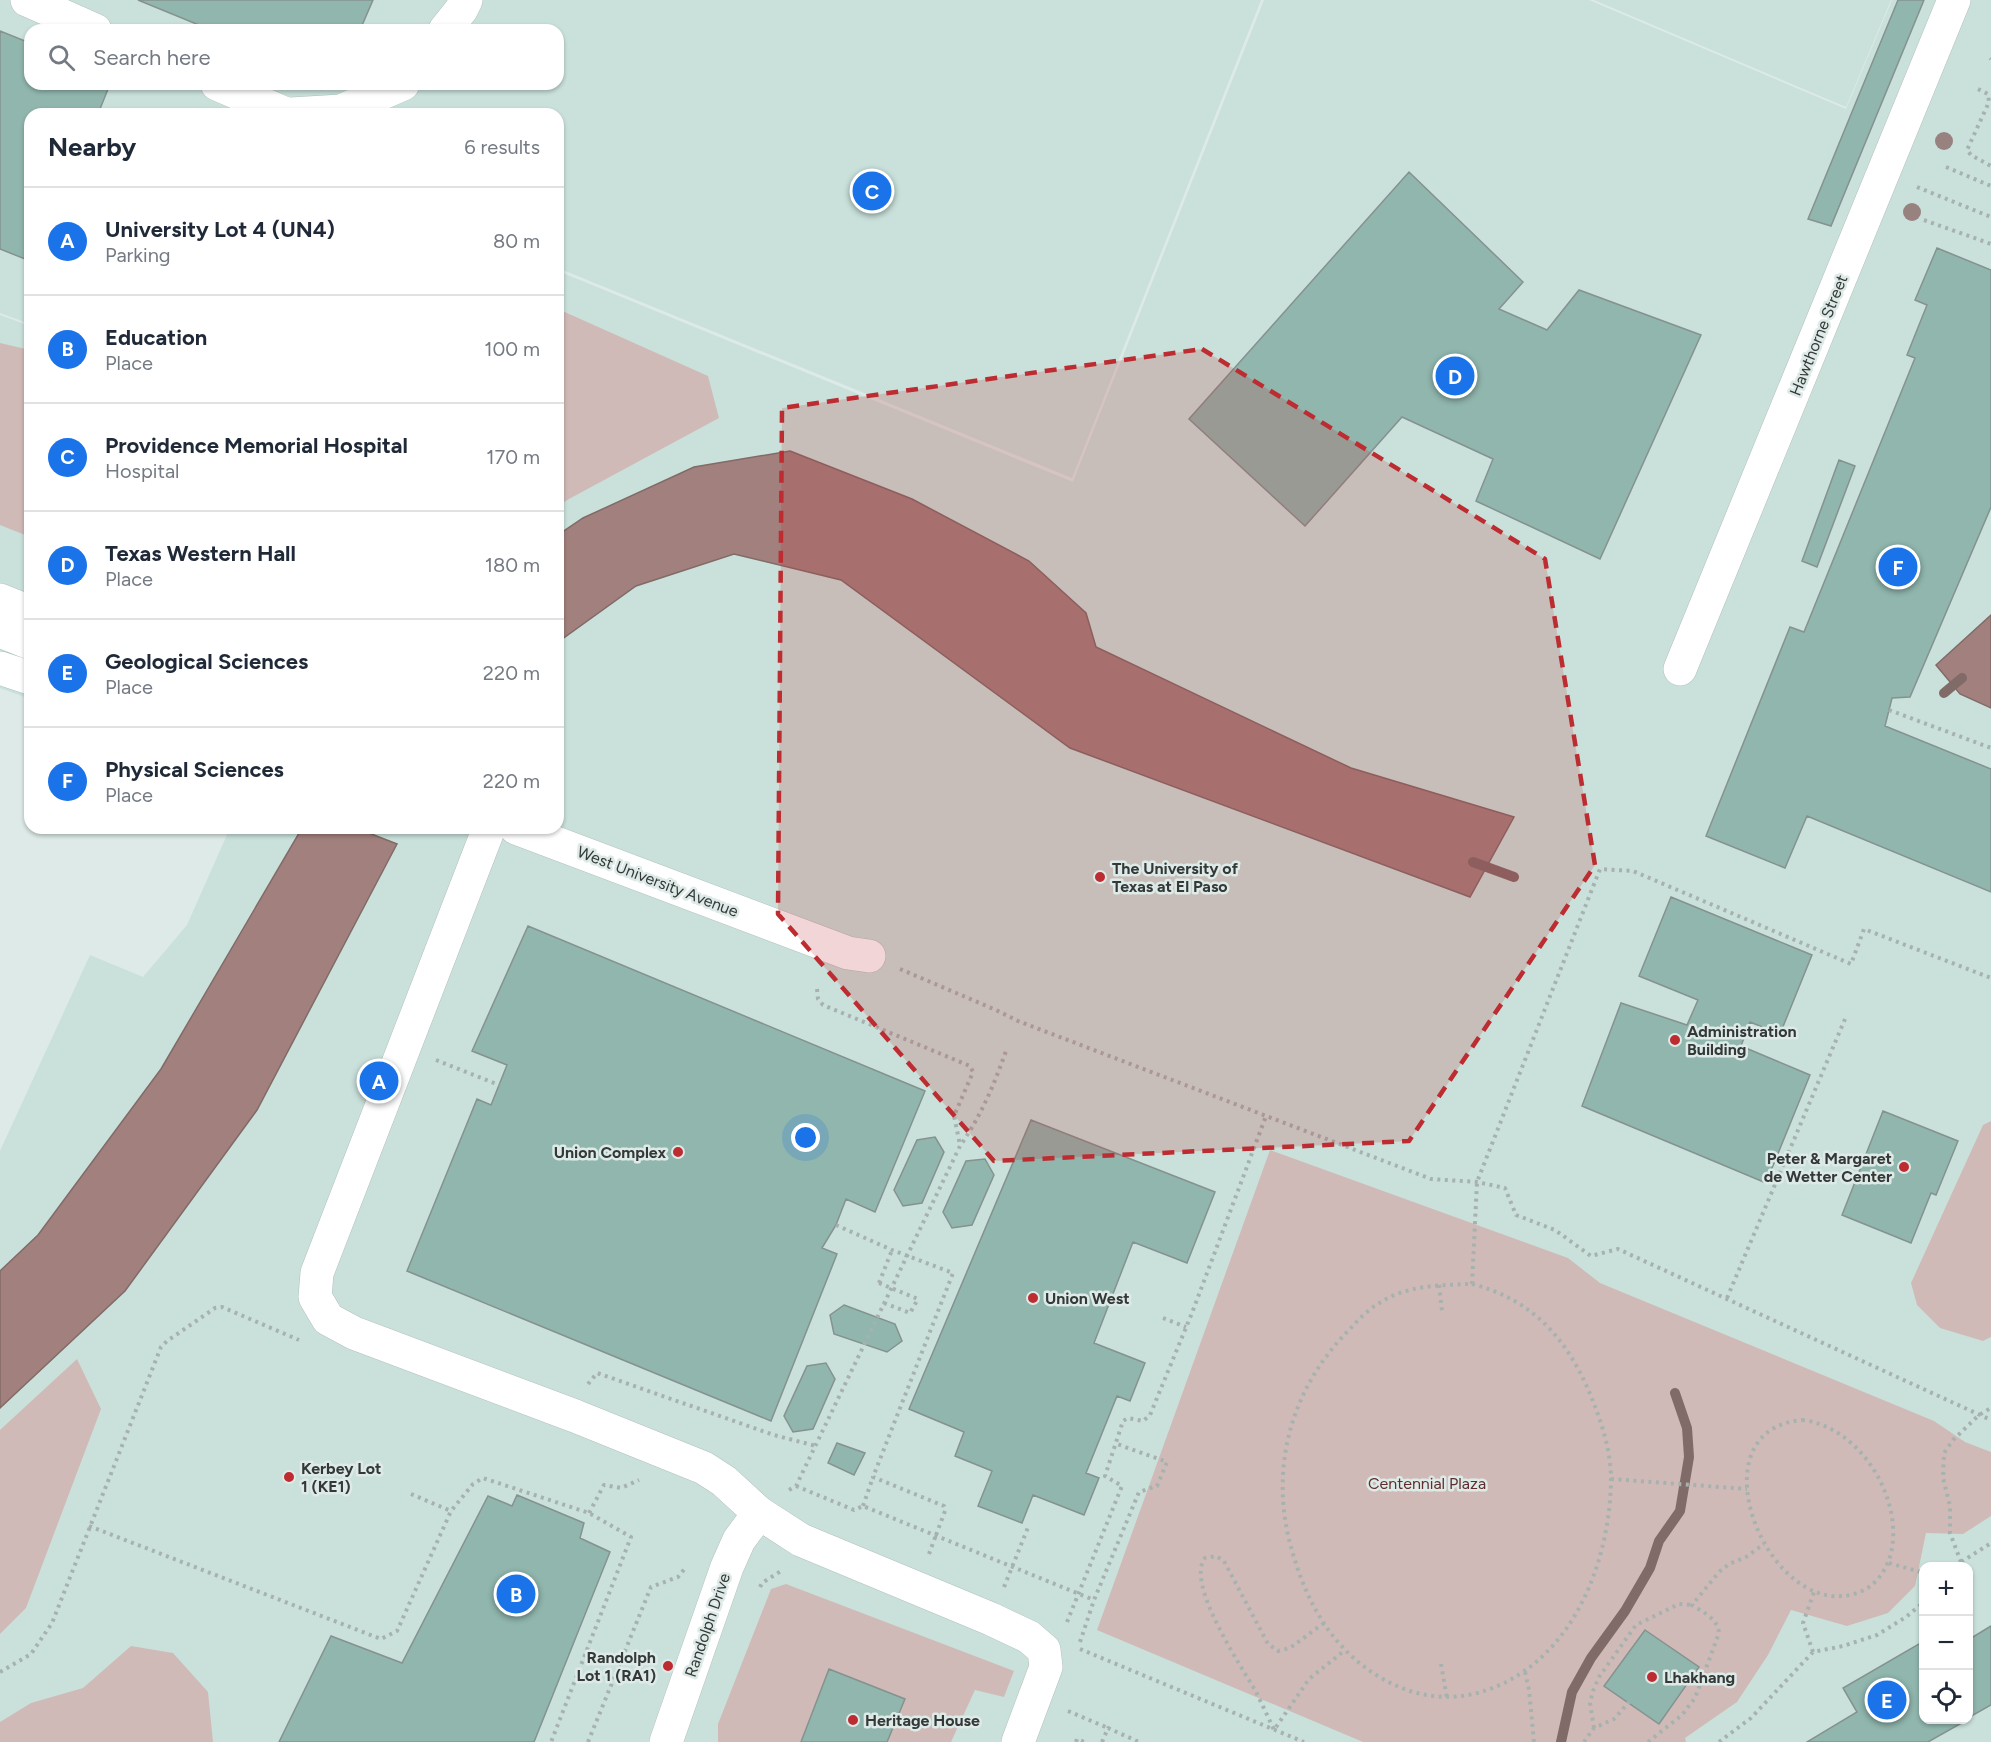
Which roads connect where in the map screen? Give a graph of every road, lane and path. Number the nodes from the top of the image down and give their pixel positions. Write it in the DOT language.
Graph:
graph roads {
  1 [pos="27,0"];
  2 [pos="466,0"];
  3 [pos="1954,0"];
  4 [pos="81,24"];
  5 [pos="451,24"];
  6 [pos="1978,89"];
  7 [pos="231,90"];
  8 [pos="389,90"];
  9 [pos="271,108"];
  10 [pos="348,108"];
  11 [pos="1991,166"];
  12 [pos="1946,167"];
  13 [pos="1991,186"];
  14 [pos="1935,194"];
  15 [pos="1991,217"];
  16 [pos="1924,220"];
  17 [pos="1991,244"];
  18 [pos="0,600"];
  19 [pos="24,610"];
  20 [pos="0,631"];
  21 [pos="24,641"];
  22 [pos="0,668"];
  23 [pos="1680,669"];
  24 [pos="24,676"];
  25 [pos="1889,710"];
  26 [pos="1991,748"];
  27 [pos="487,834"];
  28 [pos="532,834"];
  29 [pos="869,956"];
  30 [pos="1991,978"];
  31 [pos="817,989"];
  32 [pos="1845,1019"];
  33 [pos="404,1048"];
  34 [pos="1007,1048"];
  35 [pos="499,1086"];
  36 [pos="1266,1116"];
  37 [pos="960,1146"];
  38 [pos="1477,1182"];
  39 [pos="836,1224"];
  40 [pos="892,1250"];
  41 [pos="1472,1284"];
  42 [pos="1439,1286"];
  43 [pos="1727,1298"];
  44 [pos="884,1304"];
  45 [pos="1442,1311"];
  46 [pos="1163,1318"];
  47 [pos="1186,1327"];
  48 [pos="299,1340"];
  49 [pos="1991,1408"];
  50 [pos="1979,1415"];
  51 [pos="575,1416"];
  52 [pos="1991,1420"];
  53 [pos="1117,1444"];
  54 [pos="816,1446"];
  55 [pos="873,1477"];
  56 [pos="643,1479"];
  57 [pos="1611,1479"];
  58 [pos="1747,1489"];
  59 [pos="411,1494"];
  60 [pos="863,1506"];
  61 [pos="451,1511"];
  62 [pos="589,1513"];
  63 [pos="759,1513"];
  64 [pos="1029,1525"];
  65 [pos="89,1526"];
  66 [pos="936,1535"];
  67 [pos="1991,1543"];
  68 [pos="1764,1544"];
  69 [pos="688,1562"];
  70 [pos="1961,1562"];
  71 [pos="1889,1563"];
  72 [pos="1012,1566"];
  73 [pos="1919,1572"];
  74 [pos="1814,1592"];
  75 [pos="1079,1594"];
  76 [pos="1094,1600"];
  77 [pos="1692,1605"];
  78 [pos="1919,1606"];
  79 [pos="992,1619"];
  80 [pos="1323,1623"];
  81 [pos="1078,1648"];
  82 [pos="1044,1650"];
  83 [pos="1344,1651"];
  84 [pos="1813,1652"];
  85 [pos="1077,1656"];
  86 [pos="1441,1664"];
  87 [pos="1525,1671"];
  88 [pos="0,1672"];
  89 [pos="1447,1698"];
  90 [pos="1629,1702"];
  91 [pos="1064,1709"];
  92 [pos="1108,1728"];
  93 [pos="1594,1728"];
  94 [pos="1274,1730"];
  95 [pos="551,1742"];
  96 [pos="588,1742"];
  97 [pos="666,1742"];
  98 [pos="1018,1742"];
  99 [pos="1076,1742"];
  100 [pos="1084,1742"];
  101 [pos="1102,1742"];
  102 [pos="1139,1742"];
  103 [pos="1304,1742"];
  104 [pos="1534,1742"];
  105 [pos="1584,1742"];
  106 [pos="1648,1742"];
  107 [pos="1719,1742"];
  1 -- 4 [label="lane"];
  2 -- 5 [label="lane"];
  3 -- 23 [label="lane, Hawthorne Street"];
  6 -- 11 [label="path"];
  7 -- 9 [label="lane"];
  8 -- 10 [label="lane"];
  12 -- 13 [label="path"];
  14 -- 15 [label="path"];
  16 -- 17 [label="path"];
  18 -- 19 [label="lane"];
  20 -- 21 [label="lane"];
  22 -- 24 [label="lane"];
  25 -- 26 [label="path"];
  27 -- 33 [label="lane"];
  28 -- 29 [label="lane, West University Avenue"];
  29 -- 36 [label="path"];
  30 -- 38 [label="path"];
  31 -- 37 [label="path"];
  32 -- 43 [label="path"];
  33 -- 35 [label="path"];
  33 -- 51 [label="lane"];
  34 -- 37 [label="path"];
  36 -- 38 [label="path"];
  36 -- 47 [label="path"];
  37 -- 44 [label="path"];
  38 -- 41 [label="path"];
  38 -- 43 [label="path"];
  39 -- 40 [label="path, bridge"];
  40 -- 44 [label="path, bridge"];
  40 -- 55 [label="path, bridge"];
  41 -- 42 [label="path"];
  41 -- 57 [label="path"];
  42 -- 45 [label="path"];
  42 -- 80 [label="path"];
  43 -- 50 [label="path"];
  44 -- 54 [label="path"];
  46 -- 47 [label="path"];
  47 -- 53 [label="path"];
  48 -- 65 [label="path"];
  49 -- 50 [label="path"];
  50 -- 52 [label="path"];
  50 -- 70 [label="path"];
  51 -- 54 [label="path"];
  51 -- 63 [label="lane"];
  53 -- 75 [label="path"];
  53 -- 76 [label="path"];
  54 -- 60 [label="path"];
  55 -- 60 [label="path"];
  55 -- 66 [label="path, bridge"];
  56 -- 62 [label="path"];
  57 -- 58 [label="path"];
  57 -- 87 [label="path"];
  58 -- 68 [label="path"];
  58 -- 71 [label="path"];
  59 -- 61 [label="path"];
  60 -- 66 [label="path"];
  61 -- 62 [label="path"];
  61 -- 65 [label="path"];
  62 -- 95 [label="path"];
  63 -- 79 [label="lane"];
  63 -- 97 [label="lane, Randolph Drive"];
  64 -- 72 [label="path"];
  65 -- 88 [label="path"];
  66 -- 72 [label="path"];
  67 -- 70 [label="path"];
  68 -- 74 [label="path"];
  68 -- 77 [label="path"];
  69 -- 96 [label="path"];
  71 -- 73 [label="path"];
  71 -- 74 [label="path"];
  72 -- 75 [label="path"];
  72 -- 79 [label="path"];
  74 -- 84 [label="path"];
  75 -- 76 [label="path"];
  75 -- 82 [label="path"];
  76 -- 81 [label="path"];
  77 -- 93 [label="path"];
  77 -- 106 [label="path"];
  78 -- 84 [label="path"];
  79 -- 82 [label="lane"];
  80 -- 83 [label="path"];
  80 -- 94 [label="path"];
  81 -- 85 [label="path"];
  81 -- 94 [label="path"];
  82 -- 98 [label="lane"];
  83 -- 89 [label="path"];
  83 -- 94 [label="path"];
  84 -- 107 [label="path"];
  86 -- 89 [label="path"];
  87 -- 89 [label="path"];
  87 -- 104 [label="path"];
  90 -- 93 [label="path"];
  91 -- 92 [label="path"];
  92 -- 101 [label="path"];
  92 -- 102 [label="path"];
  93 -- 105 [label="path"];
  94 -- 103 [label="path"];
  99 -- 100 [label="path"];
}
